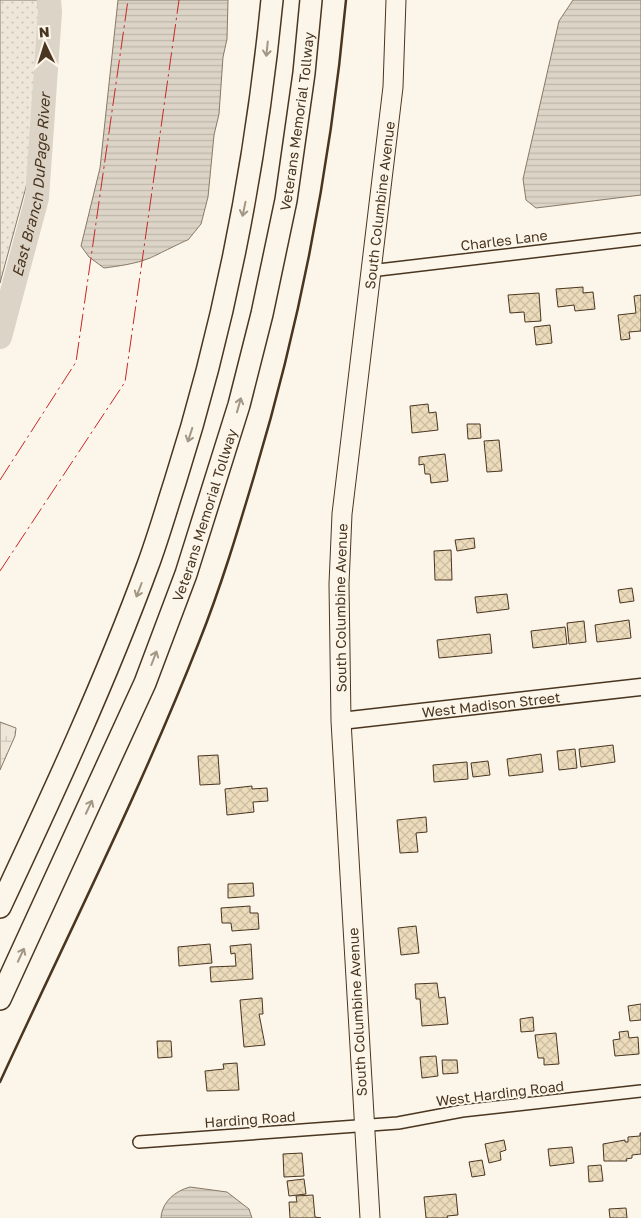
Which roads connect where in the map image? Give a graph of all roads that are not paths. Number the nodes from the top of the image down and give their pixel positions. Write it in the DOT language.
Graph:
graph roads {
  1 [pos="272,0"];
  2 [pos="311,0"];
  3 [pos="396,0"];
  4 [pos="641,239"];
  5 [pos="370,271"];
  6 [pos="641,686"];
  7 [pos="341,721"];
  8 [pos="0,907"];
  9 [pos="0,999"];
  10 [pos="641,1091"];
  11 [pos="364,1127"];
  12 [pos="139,1142"];
  13 [pos="370,1218"];
  1 -- 8 [label="highway, one-way"];
  9 -- 2 [label="highway, Veterans Memorial Tollway, one-way"];
  3 -- 5 [label="main road, South Columbine Avenue"];
  4 -- 5 [label="street, Charles Lane"];
  5 -- 7 [label="main road, South Columbine Avenue"];
  6 -- 7 [label="street, West Madison Street"];
  7 -- 11 [label="main road, South Columbine Avenue"];
  10 -- 11 [label="street, West Harding Road"];
  11 -- 12 [label="street, Harding Road"];
  11 -- 13 [label="main road, South Columbine Avenue"];
}
